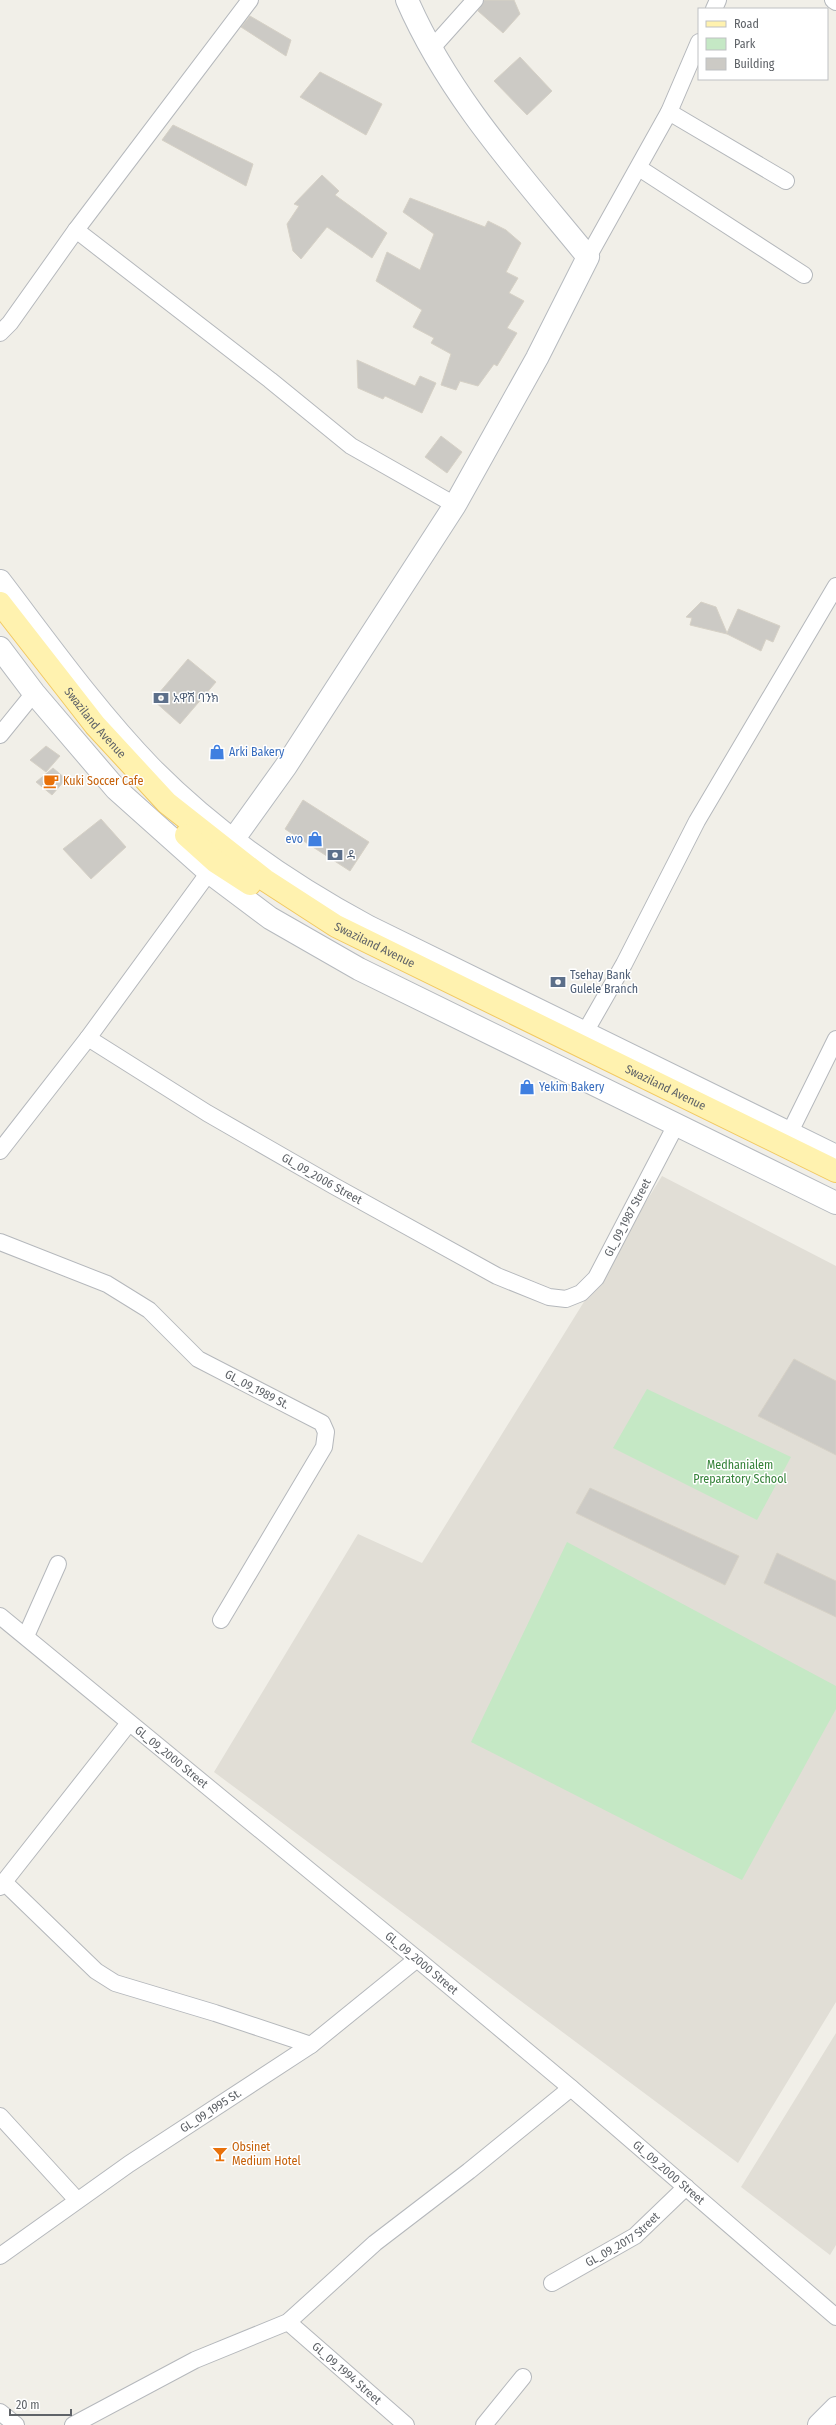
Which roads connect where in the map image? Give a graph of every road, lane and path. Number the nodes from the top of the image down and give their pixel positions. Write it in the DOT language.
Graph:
graph roads {
  1 [pos="250,0"];
  2 [pos="407,0"];
  3 [pos="475,0"];
  4 [pos="833,0"];
  5 [pos="836,2"];
  6 [pos="698,44"];
  7 [pos="432,48"];
  8 [pos="669,112"];
  9 [pos="639,168"];
  10 [pos="786,181"];
  11 [pos="76,230"];
  12 [pos="588,257"];
  13 [pos="804,275"];
  14 [pos="0,333"];
  15 [pos="455,505"];
  16 [pos="0,581"];
  17 [pos="836,586"];
  18 [pos="0,603"];
  19 [pos="0,624"];
  20 [pos="0,648"];
  21 [pos="34,693"];
  22 [pos="0,735"];
  23 [pos="222,856"];
  24 [pos="584,1034"];
  25 [pos="88,1038"];
  26 [pos="836,1039"];
  27 [pos="677,1123"];
  28 [pos="789,1134"];
  29 [pos="0,1151"];
  30 [pos="836,1156"];
  31 [pos="836,1171"];
  32 [pos="836,1183"];
  33 [pos="836,1203"];
  34 [pos="0,1242"];
  35 [pos="566,1298"];
  36 [pos="58,1564"];
  37 [pos="0,1616"];
  38 [pos="221,1620"];
  39 [pos="26,1636"];
  40 [pos="129,1723"];
  41 [pos="3,1885"];
  42 [pos="417,1959"];
  43 [pos="311,2045"];
  44 [pos="571,2088"];
  45 [pos="0,2116"];
  46 [pos="686,2187"];
  47 [pos="77,2200"];
  48 [pos="0,2256"];
  49 [pos="552,2282"];
  50 [pos="836,2317"];
  51 [pos="288,2322"];
  52 [pos="523,2377"];
  53 [pos="836,2408"];
  54 [pos="0,2412"];
  55 [pos="16,2425"];
  56 [pos="74,2425"];
  57 [pos="406,2425"];
  58 [pos="484,2425"];
  59 [pos="819,2425"];
  1 -- 11 [label="street"];
  2 -- 7 [label="main road"];
  3 -- 7 [label="street"];
  4 -- 5 [label="street"];
  6 -- 8 [label="street"];
  7 -- 12 [label="main road"];
  8 -- 9 [label="street"];
  8 -- 10 [label="street"];
  9 -- 12 [label="street"];
  9 -- 13 [label="street"];
  11 -- 14 [label="street"];
  11 -- 15 [label="street"];
  12 -- 15 [label="main road"];
  15 -- 23 [label="main road"];
  16 -- 23 [label="main road"];
  17 -- 24 [label="street"];
  18 -- 23 [label="main road, Swaziland Avenue"];
  19 -- 23 [label="main road, Swaziland Avenue"];
  20 -- 21 [label="main road"];
  21 -- 22 [label="street"];
  21 -- 23 [label="main road"];
  23 -- 24 [label="main road"];
  23 -- 25 [label="street"];
  23 -- 27 [label="main road"];
  23 -- 31 [label="main road, Swaziland Avenue"];
  23 -- 32 [label="main road, Swaziland Avenue"];
  24 -- 28 [label="main road"];
  25 -- 29 [label="street"];
  25 -- 35 [label="street, GL_09_2006 Street"];
  26 -- 28 [label="street"];
  27 -- 33 [label="main road"];
  27 -- 35 [label="street, GL_09_1987 Street"];
  28 -- 30 [label="main road"];
  34 -- 38 [label="street, GL_09_1989 St."];
  36 -- 39 [label="street"];
  37 -- 39 [label="street, GL_09_2000 Street"];
  39 -- 40 [label="street, GL_09_2000 Street"];
  40 -- 41 [label="street"];
  40 -- 42 [label="street, GL_09_2000 Street"];
  41 -- 43 [label="street"];
  42 -- 43 [label="street, GL_09_1995 St."];
  42 -- 44 [label="street, GL_09_2000 Street"];
  43 -- 47 [label="street, GL_09_1995 St."];
  44 -- 46 [label="street, GL_09_2000 Street"];
  44 -- 51 [label="street"];
  45 -- 47 [label="street"];
  46 -- 49 [label="street, GL_09_2017 Street"];
  46 -- 50 [label="street, GL_09_2000 Street"];
  47 -- 48 [label="street, GL_09_1995 St."];
  51 -- 56 [label="street"];
  51 -- 57 [label="street, GL_09_1994 Street"];
  52 -- 58 [label="street"];
  53 -- 59 [label="main road"];
  54 -- 55 [label="street"];
}
